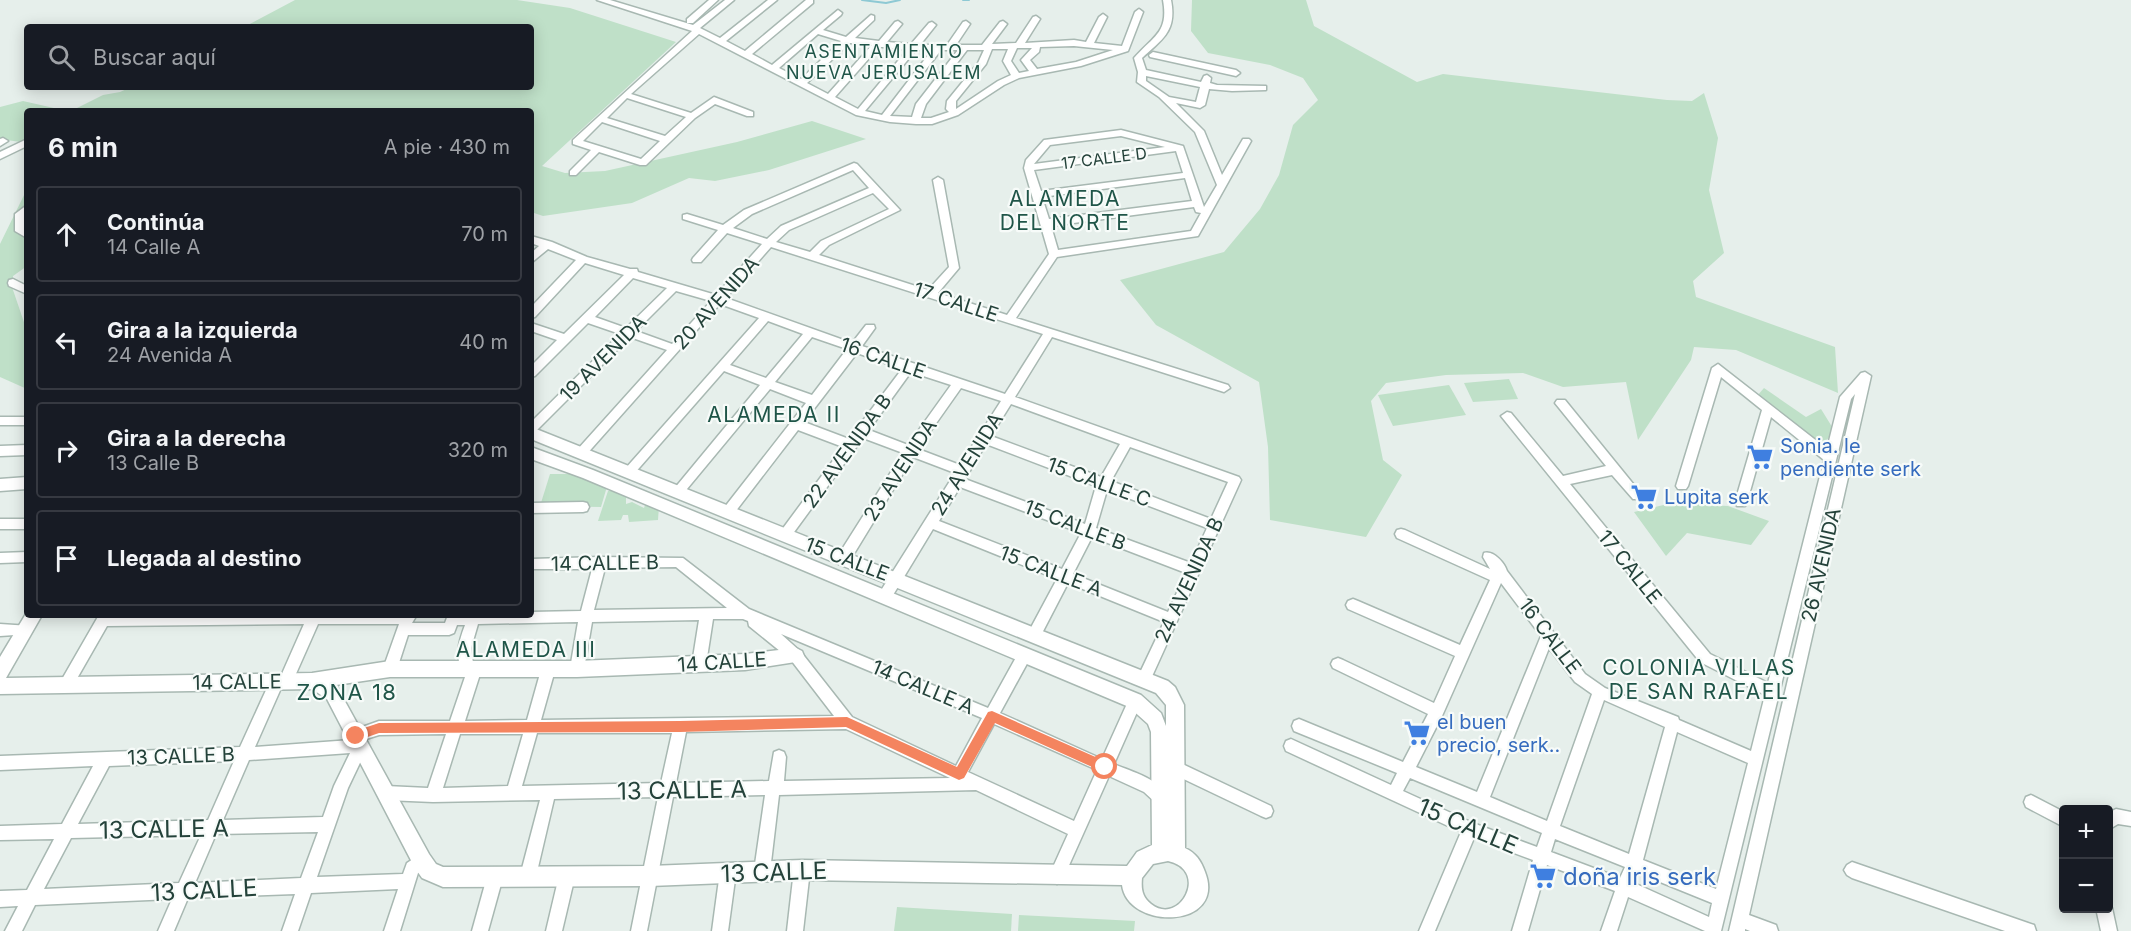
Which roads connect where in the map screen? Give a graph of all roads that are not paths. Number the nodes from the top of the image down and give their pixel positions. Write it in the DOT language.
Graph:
graph roads {
  1 [pos="601,0"];
  2 [pos="714,0"];
  3 [pos="730,0"];
  4 [pos="773,0"];
  5 [pos="1167,0"];
  6 [pos="810,1"];
  7 [pos="1139,12"];
  8 [pos="838,13"];
  9 [pos="1102,17"];
  10 [pos="871,18"];
  11 [pos="1036,19"];
  12 [pos="898,24"];
  13 [pos="966,24"];
  14 [pos="1003,24"];
  15 [pos="932,25"];
  16 [pos="692,28"];
  17 [pos="817,31"];
  18 [pos="1157,37"];
  19 [pos="849,41"];
  20 [pos="720,42"];
  21 [pos="1036,44"];
  22 [pos="1085,44"];
  23 [pos="878,45"];
  24 [pos="1017,45"];
  25 [pos="912,47"];
  26 [pos="939,47"];
  27 [pos="950,47"];
  28 [pos="987,47"];
  29 [pos="964,48"];
  30 [pos="1125,50"];
  31 [pos="746,55"];
  32 [pos="1057,55"];
  33 [pos="1153,55"];
  34 [pos="1078,64"];
  35 [pos="1140,66"];
  36 [pos="1210,68"];
  37 [pos="773,69"];
  38 [pos="1034,72"];
  39 [pos="1236,73"];
  40 [pos="1016,76"];
  41 [pos="801,84"];
  42 [pos="1205,85"];
  43 [pos="1263,88"];
  44 [pos="626,95"];
  45 [pos="829,98"];
  46 [pos="1166,99"];
  47 [pos="858,113"];
  48 [pos="955,113"];
  49 [pos="750,114"];
  50 [pos="692,116"];
  51 [pos="884,117"];
  52 [pos="601,119"];
  53 [pos="916,121"];
  54 [pos="667,141"];
  55 [pos="1246,141"];
  56 [pos="24,144"];
  57 [pos="1180,148"];
  58 [pos="597,149"];
  59 [pos="0,156"];
  60 [pos="1029,168"];
  61 [pos="573,173"];
  62 [pos="1188,175"];
  63 [pos="938,180"];
  64 [pos="1222,186"];
  65 [pos="876,188"];
  66 [pos="1037,195"];
  67 [pos="1197,203"];
  68 [pos="24,211"];
  69 [pos="687,217"];
  70 [pos="1203,219"];
  71 [pos="1045,223"];
  72 [pos="726,228"];
  73 [pos="24,233"];
  74 [pos="534,239"];
  75 [pos="770,242"];
  76 [pos="548,244"];
  77 [pos="1054,254"];
  78 [pos="534,256"];
  79 [pos="812,256"];
  80 [pos="584,259"];
  81 [pos="697,260"];
  82 [pos="633,272"];
  83 [pos="13,283"];
  84 [pos="675,286"];
  85 [pos="24,288"];
  86 [pos="931,294"];
  87 [pos="718,300"];
  88 [pos="534,311"];
  89 [pos="766,317"];
  90 [pos="586,318"];
  91 [pos="1010,320"];
  92 [pos="534,328"];
  93 [pos="870,328"];
  94 [pos="810,332"];
  95 [pos="1050,332"];
  96 [pos="628,333"];
  97 [pos="566,339"];
  98 [pos="855,348"];
  99 [pos="675,349"];
  100 [pos="722,366"];
  101 [pos="909,367"];
  102 [pos="534,370"];
  103 [pos="768,383"];
  104 [pos="958,383"];
  105 [pos="1224,388"];
  106 [pos="1008,399"];
  107 [pos="814,401"];
  108 [pos="1561,403"];
  109 [pos="1768,408"];
  110 [pos="1507,416"];
  111 [pos="0,421"];
  112 [pos="24,421"];
  113 [pos="796,424"];
  114 [pos="534,428"];
  115 [pos="534,432"];
  116 [pos="861,432"];
  117 [pos="983,438"];
  118 [pos="1127,442"];
  119 [pos="852,445"];
  120 [pos="24,450"];
  121 [pos="0,451"];
  122 [pos="910,451"];
  123 [pos="581,453"];
  124 [pos="534,456"];
  125 [pos="1831,459"];
  126 [pos="1616,470"];
  127 [pos="628,472"];
  128 [pos="960,476"];
  129 [pos="1235,480"];
  130 [pos="1560,481"];
  131 [pos="24,483"];
  132 [pos="0,484"];
  133 [pos="1103,484"];
  134 [pos="1682,486"];
  135 [pos="678,492"];
  136 [pos="1637,496"];
  137 [pos="1741,502"];
  138 [pos="583,507"];
  139 [pos="534,508"];
  140 [pos="729,512"];
  141 [pos="931,523"];
  142 [pos="0,524"];
  143 [pos="24,524"];
  144 [pos="1214,525"];
  145 [pos="1089,530"];
  146 [pos="1401,534"];
  147 [pos="785,535"];
  148 [pos="1489,556"];
  149 [pos="24,557"];
  150 [pos="0,558"];
  151 [pos="844,558"];
  152 [pos="600,562"];
  153 [pos="678,562"];
  154 [pos="534,564"];
  155 [pos="1194,570"];
  156 [pos="1499,574"];
  157 [pos="1065,577"];
  158 [pos="896,579"];
  159 [pos="885,596"];
  160 [pos="1353,605"];
  161 [pos="707,613"];
  162 [pos="744,613"];
  163 [pos="586,615"];
  164 [pos="534,616"];
  165 [pos="32,618"];
  166 [pos="104,618"];
  167 [pos="313,618"];
  168 [pos="351,618"];
  169 [pos="465,618"];
  170 [pos="1172,619"];
  171 [pos="406,621"];
  172 [pos="0,630"];
  173 [pos="25,630"];
  174 [pos="1034,635"];
  175 [pos="1550,636"];
  176 [pos="1463,653"];
  177 [pos="796,656"];
  178 [pos="1024,656"];
  179 [pos="699,664"];
  180 [pos="1338,664"];
  181 [pos="471,668"];
  182 [pos="390,669"];
  183 [pos="548,669"];
  184 [pos="577,669"];
  185 [pos="0,673"];
  186 [pos="1144,679"];
  187 [pos="281,681"];
  188 [pos="312,681"];
  189 [pos="66,685"];
  190 [pos="0,686"];
  191 [pos="1600,692"];
  192 [pos="1773,692"];
  193 [pos="1141,706"];
  194 [pos="1437,711"];
  195 [pos="992,716"];
  196 [pos="847,722"];
  197 [pos="1673,722"];
  198 [pos="680,726"];
  199 [pos="1299,726"];
  200 [pos="532,727"];
  201 [pos="454,728"];
  202 [pos="358,741"];
  203 [pos="1291,746"];
  204 [pos="244,754"];
  205 [pos="779,757"];
  206 [pos="105,759"];
  207 [pos="1755,759"];
  208 [pos="0,763"];
  209 [pos="1105,767"];
  210 [pos="1176,768"];
  211 [pos="1406,770"];
  212 [pos="959,774"];
  213 [pos="978,784"];
  214 [pos="774,788"];
  215 [pos="667,790"];
  216 [pos="549,792"];
  217 [pos="386,793"];
  218 [pos="513,793"];
  219 [pos="1394,794"];
  220 [pos="433,795"];
  221 [pos="1162,800"];
  222 [pos="1481,801"];
  223 [pos="2031,802"];
  224 [pos="1266,811"];
  225 [pos="2059,817"];
  226 [pos="2113,819"];
  227 [pos="2131,819"];
  228 [pos="328,825"];
  229 [pos="212,827"];
  230 [pos="1077,830"];
  231 [pos="1470,830"];
  232 [pos="66,831"];
  233 [pos="1552,831"];
  234 [pos="0,833"];
  235 [pos="1168,853"];
  236 [pos="1541,858"];
  237 [pos="422,861"];
  238 [pos="1634,865"];
  239 [pos="802,870"];
  240 [pos="1852,870"];
  241 [pos="762,871"];
  242 [pos="728,872"];
  243 [pos="528,876"];
  244 [pos="567,876"];
  245 [pos="650,876"];
  246 [pos="1057,876"];
  247 [pos="1133,876"];
  248 [pos="495,877"];
  249 [pos="407,881"];
  250 [pos="306,885"];
  251 [pos="1624,887"];
  252 [pos="184,891"];
  253 [pos="31,898"];
  254 [pos="0,899"];
  255 [pos="1720,899"];
  256 [pos="2105,913"];
  257 [pos="1161,924"];
  258 [pos="1738,925"];
  259 [pos="1713,929"];
  260 [pos="13,931"];
  261 [pos="166,931"];
  262 [pos="290,931"];
  263 [pos="392,931"];
  264 [pos="480,931"];
  265 [pos="554,931"];
  266 [pos="639,931"];
  267 [pos="720,931"];
  268 [pos="795,931"];
  269 [pos="1427,931"];
  270 [pos="1520,931"];
  271 [pos="1609,931"];
  272 [pos="1770,931"];
  273 [pos="2028,931"];
  274 [pos="2109,931"];
  1 -- 16 [label="street"];
  2 -- 16 [label="street"];
  3 -- 16 [label="street"];
  4 -- 20 [label="street"];
  5 -- 18 [label="street"];
  6 -- 31 [label="street"];
  7 -- 30 [label="street"];
  8 -- 17 [label="street"];
  9 -- 22 [label="street"];
  10 -- 19 [label="street"];
  11 -- 24 [label="street"];
  12 -- 23 [label="street"];
  13 -- 27 [label="street"];
  14 -- 28 [label="street"];
  15 -- 25 [label="street"];
  16 -- 20 [label="street"];
  16 -- 44 [label="street"];
  17 -- 19 [label="street"];
  17 -- 37 [label="street"];
  18 -- 33 [label="street"];
  18 -- 35 [label="street"];
  19 -- 23 [label="street"];
  19 -- 41 [label="street"];
  20 -- 31 [label="street"];
  21 -- 24 [label="street"];
  21 -- 32 [label="street"];
  21 -- 38 [label="street"];
  22 -- 30 [label="street"];
  22 -- 32 [label="street"];
  22 -- 34 [label="street"];
  23 -- 25 [label="street"];
  23 -- 45 [label="street"];
  24 -- 28 [label="street"];
  24 -- 40 [label="street"];
  25 -- 26 [label="street"];
  25 -- 47 [label="street"];
  26 -- 27 [label="street"];
  26 -- 51 [label="street"];
  27 -- 29 [label="street"];
  28 -- 29 [label="street"];
  28 -- 48 [label="street"];
  29 -- 53 [label="street"];
  30 -- 34 [label="street"];
  31 -- 37 [label="street"];
  32 -- 34 [label="street"];
  32 -- 38 [label="street"];
  33 -- 35 [label="street"];
  33 -- 36 [label="street"];
  35 -- 42 [label="street"];
  35 -- 46 [label="street"];
  36 -- 39 [label="street"];
  36 -- 42 [label="street"];
  37 -- 41 [label="street"];
  38 -- 40 [label="street"];
  40 -- 48 [label="street"];
  41 -- 45 [label="street"];
  42 -- 43 [label="street"];
  42 -- 46 [label="street"];
  44 -- 50 [label="street"];
  44 -- 52 [label="street"];
  45 -- 47 [label="street"];
  46 -- 64 [label="street"];
  47 -- 51 [label="street"];
  48 -- 53 [label="street"];
  49 -- 50 [label="street"];
  50 -- 54 [label="street"];
  51 -- 53 [label="street"];
  52 -- 54 [label="street"];
  52 -- 58 [label="street"];
  54 -- 58 [label="street"];
  55 -- 64 [label="street"];
  56 -- 59 [label="street"];
  57 -- 60 [label="street, 17 CALLE D"];
  57 -- 60 [label="street"];
  57 -- 62 [label="street"];
  58 -- 61 [label="street"];
  60 -- 66 [label="street"];
  62 -- 66 [label="street"];
  62 -- 67 [label="street"];
  63 -- 86 [label="street"];
  64 -- 70 [label="street"];
  65 -- 72 [label="street"];
  65 -- 75 [label="street, 20 AVENIDA"];
  65 -- 79 [label="street"];
  66 -- 71 [label="street"];
  67 -- 70 [label="street"];
  67 -- 71 [label="street"];
  68 -- 73 [label="street"];
  69 -- 72 [label="street, 17 CALLE"];
  70 -- 77 [label="street"];
  71 -- 77 [label="street"];
  72 -- 75 [label="street, 17 CALLE"];
  72 -- 81 [label="street"];
  74 -- 76 [label="street, 16 CALLE"];
  75 -- 79 [label="street, 17 CALLE"];
  75 -- 87 [label="street, 20 AVENIDA"];
  76 -- 78 [label="street"];
  76 -- 80 [label="street, 16 CALLE"];
  77 -- 91 [label="street"];
  79 -- 86 [label="street, 17 CALLE"];
  80 -- 82 [label="street, 16 CALLE"];
  80 -- 88 [label="street"];
  82 -- 84 [label="street, 16 CALLE"];
  82 -- 90 [label="street"];
  83 -- 85 [label="street"];
  84 -- 87 [label="street, 16 CALLE"];
  84 -- 96 [label="street, 19 AVENIDA"];
  86 -- 91 [label="street, 17 CALLE"];
  87 -- 89 [label="street, 16 CALLE"];
  87 -- 99 [label="street, 20 AVENIDA"];
  89 -- 94 [label="street, 16 CALLE"];
  89 -- 100 [label="street"];
  90 -- 96 [label="street"];
  90 -- 97 [label="street"];
  91 -- 95 [label="street, 17 CALLE"];
  92 -- 97 [label="street"];
  93 -- 98 [label="street"];
  94 -- 98 [label="street, 16 CALLE"];
  94 -- 103 [label="street"];
  95 -- 105 [label="street, 17 CALLE"];
  95 -- 106 [label="street, 24 AVENIDA"];
  96 -- 99 [label="street"];
  96 -- 114 [label="street, 19 AVENIDA"];
  97 -- 102 [label="street"];
  98 -- 101 [label="street, 16 CALLE"];
  98 -- 107 [label="street"];
  99 -- 123 [label="street, 20 AVENIDA"];
  100 -- 103 [label="street"];
  100 -- 127 [label="street"];
  101 -- 104 [label="street, 16 CALLE"];
  101 -- 116 [label="street, 22 AVENIDA B"];
  103 -- 107 [label="street"];
  103 -- 135 [label="street"];
  104 -- 106 [label="street, 16 CALLE"];
  104 -- 122 [label="street, 23 AVENIDA"];
  106 -- 117 [label="street, 24 AVENIDA"];
  106 -- 118 [label="street, 16 CALLE"];
  107 -- 113 [label="street"];
  108 -- 126 [label="street"];
  109 -- 125 [label="street"];
  109 -- 134 [label="street"];
  109 -- 137 [label="street"];
  110 -- 130 [label="street, 17 CALLE"];
  111 -- 112 [label="street"];
  113 -- 119 [label="street"];
  113 -- 140 [label="street"];
  115 -- 123 [label="street, 15 CALLE"];
  116 -- 119 [label="street, 22 AVENIDA B"];
  116 -- 122 [label="street"];
  117 -- 128 [label="street, 24 AVENIDA"];
  117 -- 133 [label="street, 15 CALLE C"];
  118 -- 129 [label="street, 16 CALLE"];
  118 -- 133 [label="street"];
  119 -- 147 [label="street, 22 AVENIDA B"];
  120 -- 121 [label="street"];
  122 -- 128 [label="street"];
  122 -- 151 [label="street, 23 AVENIDA"];
  123 -- 127 [label="street, 15 CALLE"];
  124 -- 159 [label="street, 15 CALLE"];
  125 -- 192 [label="street, 26 AVENIDA"];
  125 -- 258 [label="street, 26 AVENIDA"];
  126 -- 130 [label="street"];
  126 -- 136 [label="street"];
  127 -- 135 [label="street, 15 CALLE"];
  128 -- 141 [label="street, 24 AVENIDA"];
  128 -- 145 [label="street, 15 CALLE B"];
  129 -- 144 [label="street, 24 AVENIDA B"];
  130 -- 192 [label="street, 17 CALLE"];
  131 -- 132 [label="street"];
  133 -- 144 [label="street, 15 CALLE C"];
  133 -- 145 [label="street"];
  135 -- 140 [label="street, 15 CALLE"];
  138 -- 139 [label="street"];
  140 -- 147 [label="street, 15 CALLE"];
  141 -- 157 [label="street, 15 CALLE A"];
  141 -- 158 [label="street, 24 AVENIDA"];
  142 -- 143 [label="street"];
  144 -- 155 [label="street, 24 AVENIDA B"];
  145 -- 155 [label="street, 15 CALLE B"];
  145 -- 157 [label="street"];
  146 -- 156 [label="street"];
  147 -- 151 [label="street, 15 CALLE"];
  148 -- 156 [label="street, 16 CALLE"];
  149 -- 150 [label="street"];
  151 -- 158 [label="street, 15 CALLE"];
  152 -- 153 [label="street, 14 CALLE B"];
  152 -- 154 [label="street, 14 CALLE B"];
  152 -- 163 [label="street"];
  153 -- 162 [label="street, 14 CALLE A"];
  155 -- 170 [label="street, 24 AVENIDA B"];
  156 -- 175 [label="street, 16 CALLE"];
  156 -- 176 [label="street"];
  157 -- 170 [label="street, 15 CALLE A"];
  157 -- 174 [label="street"];
  158 -- 159 [label="street, 24 AVENIDA"];
  158 -- 174 [label="street, 15 CALLE"];
  159 -- 178 [label="street, 15 CALLE"];
  160 -- 176 [label="street"];
  161 -- 162 [label="street, 14 CALLE A"];
  161 -- 163 [label="street, 14 CALLE A"];
  161 -- 179 [label="street"];
  162 -- 177 [label="street"];
  162 -- 195 [label="street, 14 CALLE A"];
  163 -- 164 [label="street, 14 CALLE A"];
  163 -- 184 [label="street"];
  165 -- 173 [label="street"];
  166 -- 189 [label="street"];
  167 -- 187 [label="street"];
  168 -- 171 [label="street, 14 CALLE A"];
  169 -- 171 [label="street, 14 CALLE A"];
  169 -- 181 [label="street"];
  170 -- 186 [label="street, 24 AVENIDA B"];
  171 -- 182 [label="street"];
  172 -- 173 [label="street"];
  173 -- 185 [label="street"];
  174 -- 186 [label="street, 15 CALLE"];
  175 -- 191 [label="street, 16 CALLE"];
  175 -- 222 [label="street"];
  176 -- 194 [label="street"];
  177 -- 179 [label="street, 14 CALLE"];
  177 -- 196 [label="street"];
  178 -- 193 [label="street, 15 CALLE"];
  178 -- 195 [label="street"];
  179 -- 184 [label="street, 14 CALLE"];
  180 -- 194 [label="street"];
  181 -- 182 [label="street, 14 CALLE"];
  181 -- 183 [label="street, 14 CALLE"];
  181 -- 201 [label="street"];
  182 -- 188 [label="street, 14 CALLE"];
  183 -- 184 [label="street, 14 CALLE"];
  183 -- 200 [label="street"];
  186 -- 210 [label="street, 15 CALLE"];
  187 -- 188 [label="street, 14 CALLE"];
  187 -- 189 [label="street, 14 CALLE"];
  187 -- 204 [label="street"];
  188 -- 202 [label="street"];
  189 -- 190 [label="street, 14 CALLE"];
  191 -- 197 [label="street, 16 CALLE"];
  191 -- 233 [label="street"];
  192 -- 207 [label="street, 26 AVENIDA"];
  193 -- 209 [label="street"];
  193 -- 221 [label="street"];
  194 -- 211 [label="street"];
  195 -- 209 [label="street, 14 CALLE A"];
  195 -- 212 [label="street"];
  196 -- 198 [label="street, 13 CALLE B"];
  196 -- 212 [label="street, 13 CALLE B"];
  197 -- 207 [label="street, 16 CALLE"];
  197 -- 238 [label="street"];
  198 -- 200 [label="street, 13 CALLE B"];
  198 -- 215 [label="street"];
  199 -- 211 [label="street, 15 CALLE"];
  200 -- 201 [label="street, 13 CALLE B"];
  200 -- 218 [label="street"];
  201 -- 202 [label="street, 13 CALLE B"];
  201 -- 220 [label="street"];
  202 -- 204 [label="street, 13 CALLE B"];
  202 -- 217 [label="street"];
  202 -- 228 [label="street"];
  203 -- 219 [label="street, 15 CALLE"];
  204 -- 206 [label="street, 13 CALLE B"];
  204 -- 229 [label="street"];
  205 -- 214 [label="street"];
  206 -- 208 [label="street, 13 CALLE B"];
  206 -- 232 [label="street"];
  207 -- 255 [label="street, 26 AVENIDA"];
  209 -- 221 [label="street, 14 CALLE A"];
  209 -- 230 [label="street"];
  210 -- 224 [label="street"];
  210 -- 235 [label="street"];
  211 -- 219 [label="street"];
  211 -- 222 [label="street, 15 CALLE"];
  212 -- 213 [label="street, 13 CALLE B"];
  213 -- 214 [label="street, 13 CALLE A"];
  213 -- 230 [label="street, 13 CALLE B"];
  214 -- 215 [label="street, 13 CALLE A"];
  214 -- 241 [label="street"];
  215 -- 216 [label="street, 13 CALLE A"];
  215 -- 245 [label="street"];
  216 -- 218 [label="street, 13 CALLE A"];
  216 -- 243 [label="street"];
  217 -- 220 [label="street, 13 CALLE A"];
  217 -- 237 [label="street"];
  218 -- 220 [label="street, 13 CALLE A"];
  219 -- 231 [label="street, 15 CALLE"];
  221 -- 235 [label="street"];
  222 -- 233 [label="street, 15 CALLE"];
  223 -- 225 [label="street"];
  226 -- 227 [label="street"];
  228 -- 229 [label="street, 13 CALLE A"];
  228 -- 250 [label="street"];
  229 -- 232 [label="street, 13 CALLE A"];
  229 -- 252 [label="street"];
  230 -- 246 [label="street"];
  231 -- 236 [label="street, 15 CALLE"];
  231 -- 269 [label="street"];
  232 -- 234 [label="street, 13 CALLE A"];
  232 -- 253 [label="street"];
  233 -- 236 [label="street"];
  233 -- 238 [label="street, 15 CALLE"];
  235 -- 247 [label="street"];
  235 -- 257 [label="street"];
  236 -- 251 [label="street, 15 CALLE"];
  236 -- 270 [label="street"];
  237 -- 248 [label="street, 13 CALLE"];
  237 -- 249 [label="street"];
  238 -- 251 [label="street"];
  238 -- 255 [label="street, 15 CALLE"];
  239 -- 241 [label="street, 13 CALLE"];
  239 -- 246 [label="street, 13 CALLE"];
  239 -- 268 [label="street"];
  240 -- 273 [label="street"];
  241 -- 242 [label="street, 13 CALLE"];
  242 -- 245 [label="street, 13 CALLE"];
  242 -- 267 [label="street"];
  243 -- 244 [label="street, 13 CALLE"];
  243 -- 248 [label="street, 13 CALLE"];
  244 -- 245 [label="street, 13 CALLE"];
  244 -- 265 [label="street"];
  245 -- 266 [label="street"];
  246 -- 247 [label="street, 13 CALLE"];
  247 -- 257 [label="street"];
  248 -- 264 [label="street"];
  249 -- 250 [label="street, 13 CALLE"];
  249 -- 263 [label="street"];
  250 -- 252 [label="street, 13 CALLE"];
  250 -- 262 [label="street"];
  251 -- 259 [label="street, 15 CALLE"];
  251 -- 271 [label="street"];
  252 -- 253 [label="street, 13 CALLE"];
  252 -- 261 [label="street"];
  253 -- 254 [label="street, 13 CALLE"];
  253 -- 260 [label="street"];
  255 -- 259 [label="street, 26 AVENIDA"];
  256 -- 274 [label="street"];
  258 -- 272 [label="street"];
}
